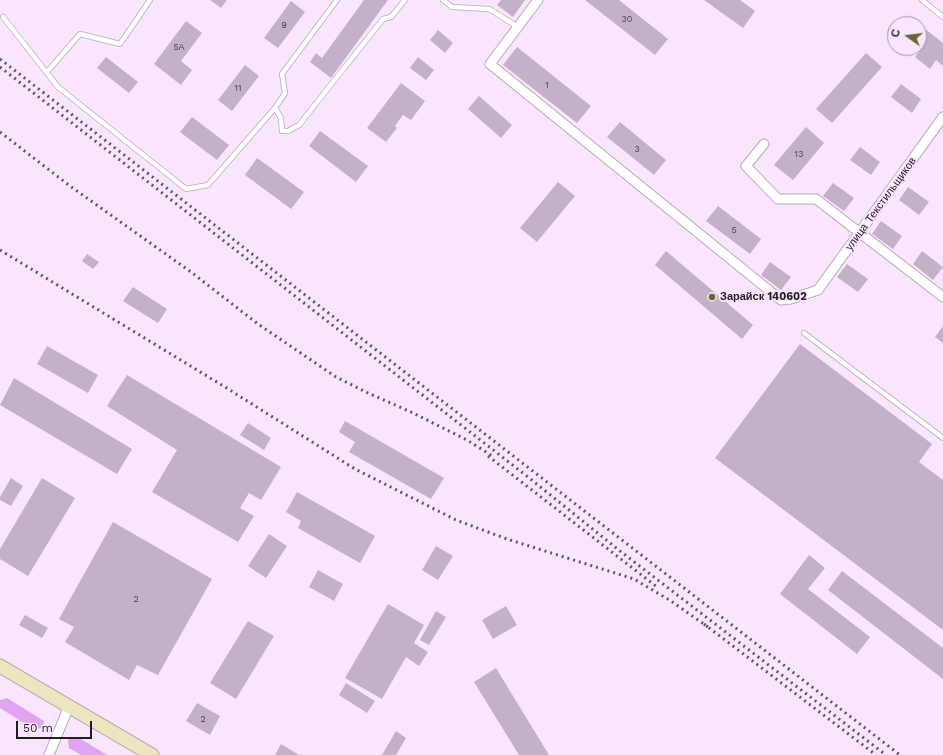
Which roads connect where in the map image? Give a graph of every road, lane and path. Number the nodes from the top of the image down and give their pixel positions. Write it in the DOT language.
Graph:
graph roads {
  1 [pos="150,0"];
  2 [pos="337,0"];
  3 [pos="405,0"];
  4 [pos="443,0"];
  5 [pos="538,0"];
  6 [pos="922,0"];
  7 [pos="3,17"];
  8 [pos="943,17"];
  9 [pos="519,27"];
  10 [pos="47,72"];
  11 [pos="275,108"];
  12 [pos="943,117"];
  13 [pos="764,144"];
  14 [pos="860,233"];
  15 [pos="943,297"];
  16 [pos="804,334"];
  17 [pos="943,438"];
  18 [pos="0,666"];
  19 [pos="70,706"];
  20 [pos="49,755"];
  21 [pos="152,755"];
  1 -- 10 [label="lane"];
  2 -- 11 [label="lane"];
  3 -- 11 [label="lane"];
  4 -- 9 [label="lane"];
  5 -- 9 [label="street"];
  6 -- 8 [label="lane"];
  7 -- 10 [label="lane"];
  9 -- 14 [label="street, улица Текстильщиков"];
  10 -- 11 [label="lane"];
  12 -- 14 [label="street, улица Текстильщиков"];
  13 -- 14 [label="street"];
  14 -- 15 [label="street"];
  16 -- 17 [label="lane"];
  18 -- 19 [label="main road"];
  19 -- 20 [label="street"];
  19 -- 21 [label="main road"];
}
